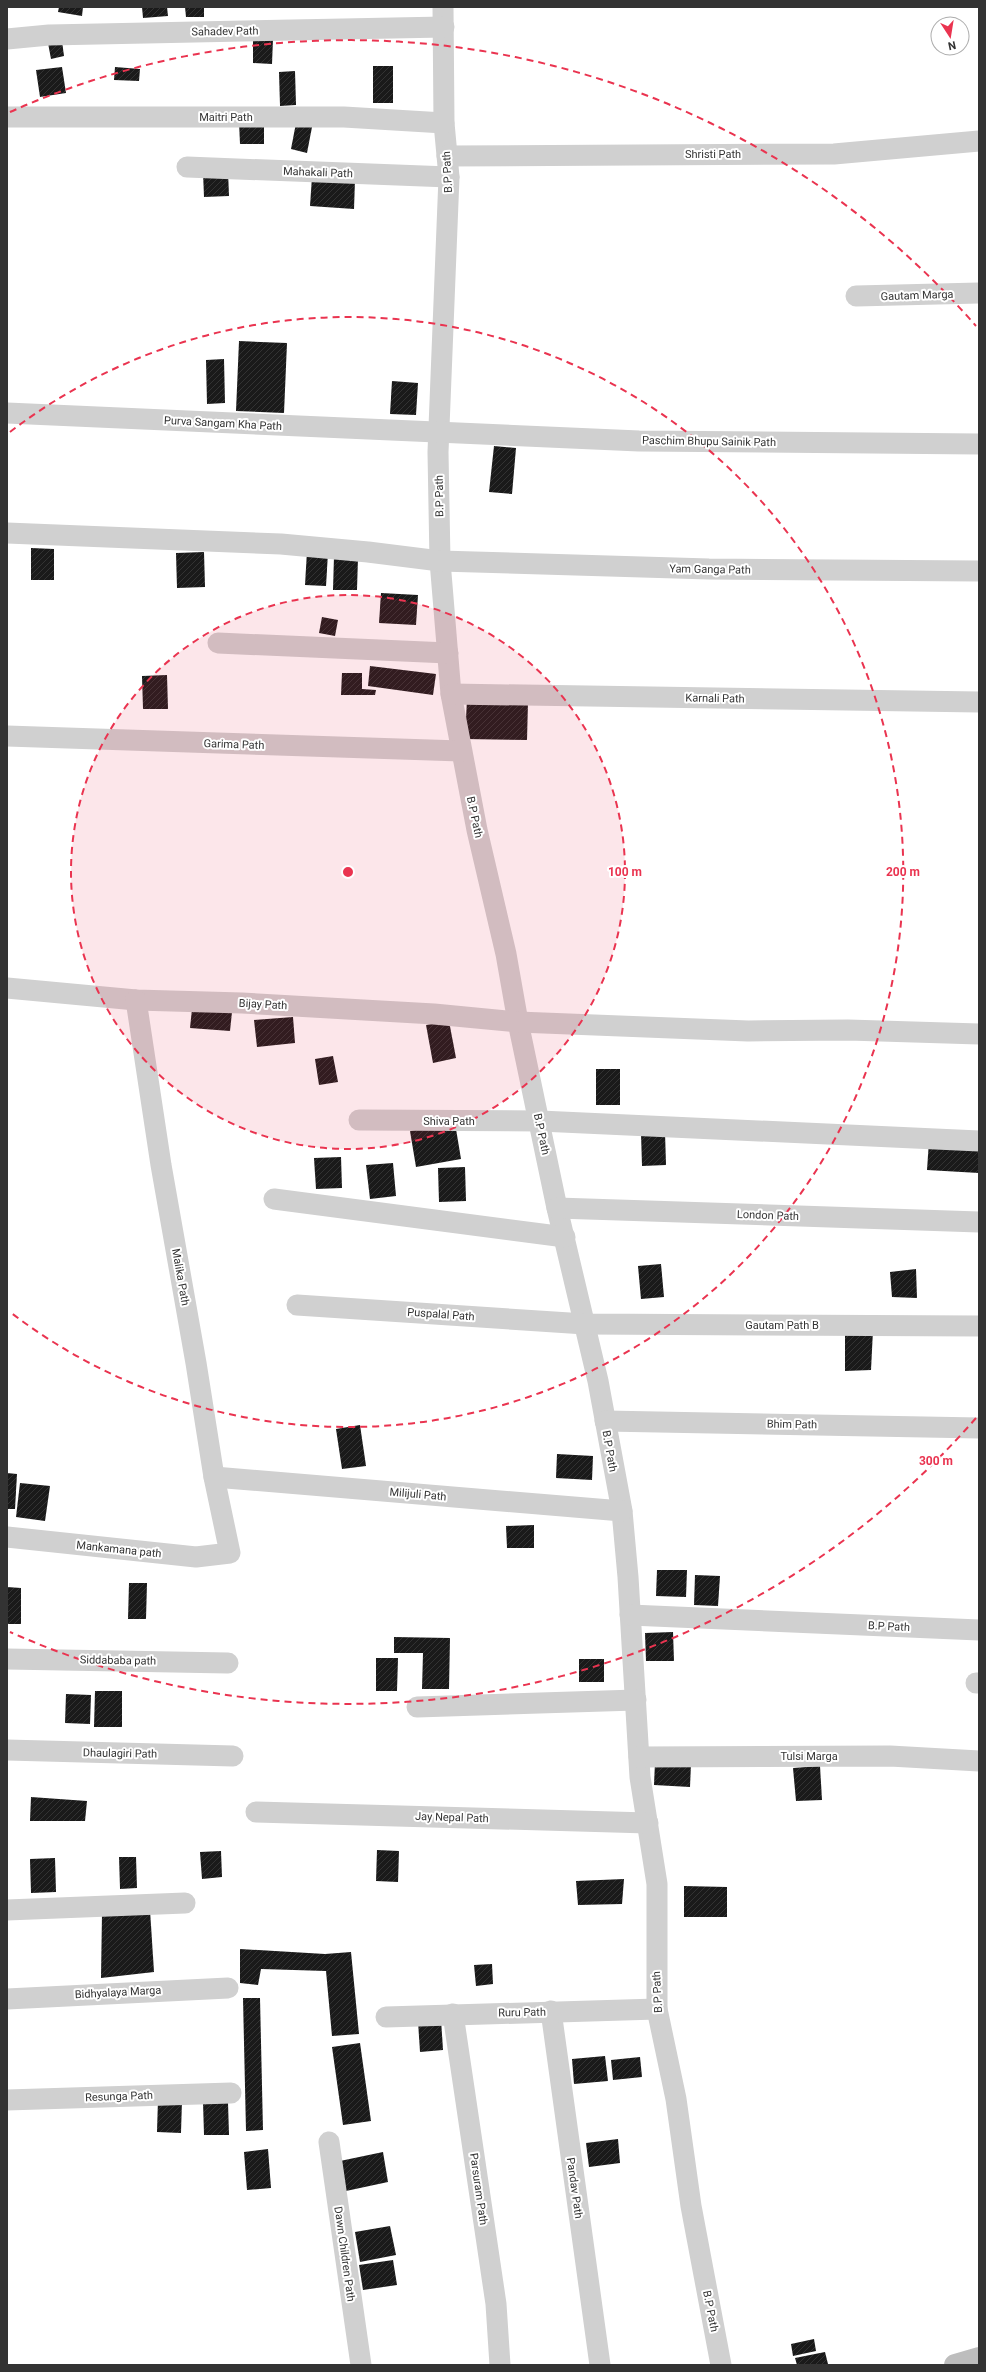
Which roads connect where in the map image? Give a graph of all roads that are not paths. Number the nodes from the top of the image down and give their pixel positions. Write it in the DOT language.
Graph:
graph roads {
  1 [pos="443,17"];
  2 [pos="7,39"];
  3 [pos="7,117"];
  4 [pos="444,123"];
  5 [pos="979,141"];
  6 [pos="447,156"];
  7 [pos="187,167"];
  8 [pos="449,177"];
  9 [pos="979,293"];
  10 [pos="856,296"];
  11 [pos="7,413"];
  12 [pos="439,432"];
  13 [pos="979,444"];
  14 [pos="7,533"];
  15 [pos="440,561"];
  16 [pos="979,571"];
  17 [pos="218,643"];
  18 [pos="448,653"];
  19 [pos="451,694"];
  20 [pos="979,702"];
  21 [pos="7,736"];
  22 [pos="461,751"];
  23 [pos="7,988"];
  24 [pos="136,1000"];
  25 [pos="518,1022"];
  26 [pos="979,1034"];
  27 [pos="359,1120"];
  28 [pos="540,1121"];
  29 [pos="979,1141"];
  30 [pos="274,1199"];
  31 [pos="557,1208"];
  32 [pos="979,1222"];
  33 [pos="564,1237"];
  34 [pos="297,1305"];
  35 [pos="586,1324"];
  36 [pos="979,1326"];
  37 [pos="605,1421"];
  38 [pos="979,1428"];
  39 [pos="214,1477"];
  40 [pos="622,1511"];
  41 [pos="7,1537"];
  42 [pos="230,1553"];
  43 [pos="630,1615"];
  44 [pos="979,1630"];
  45 [pos="7,1660"];
  46 [pos="228,1663"];
  47 [pos="636,1700"];
  48 [pos="417,1707"];
  49 [pos="7,1750"];
  50 [pos="233,1756"];
  51 [pos="639,1757"];
  52 [pos="979,1761"];
  53 [pos="256,1812"];
  54 [pos="648,1823"];
  55 [pos="185,1903"];
  56 [pos="7,1910"];
  57 [pos="228,1988"];
  58 [pos="7,1998"];
  59 [pos="657,2009"];
  60 [pos="551,2011"];
  61 [pos="453,2014"];
  62 [pos="386,2017"];
  63 [pos="231,2093"];
  64 [pos="7,2100"];
  65 [pos="329,2142"];
  66 [pos="979,2358"];
  67 [pos="361,2365"];
  68 [pos="500,2365"];
  69 [pos="600,2365"];
  70 [pos="721,2365"];
  71 [pos="956,2365"];
  1 -- 2 [label="street, Sahadev Path"];
  1 -- 4 [label="street, B.P Path"];
  3 -- 4 [label="street, Maitri Path"];
  4 -- 6 [label="street, B.P Path"];
  5 -- 6 [label="street, Shristi Path"];
  6 -- 8 [label="street, B.P Path"];
  7 -- 8 [label="street, Mahakali Path"];
  8 -- 12 [label="street, B.P Path"];
  9 -- 10 [label="street, Gautam Marga"];
  11 -- 12 [label="street, Purva Sangam Kha Path"];
  12 -- 13 [label="street, Paschim Bhupu Sainik Path"];
  12 -- 15 [label="street, B.P Path"];
  14 -- 15 [label="street, Yam Ganga Path"];
  15 -- 16 [label="street, Yam Ganga Path"];
  15 -- 18 [label="street, B.P Path"];
  17 -- 18 [label="street"];
  18 -- 19 [label="street, B.P Path"];
  19 -- 20 [label="street, Karnali Path"];
  19 -- 22 [label="street, B.P Path"];
  21 -- 22 [label="street, Garima Path"];
  22 -- 25 [label="street, B.P Path"];
  23 -- 24 [label="street, Bijay Path"];
  24 -- 25 [label="street, Bijay Path"];
  24 -- 39 [label="street, Malika Path"];
  25 -- 26 [label="street, Bijay Path"];
  25 -- 28 [label="street, B.P Path"];
  27 -- 28 [label="street, Shiva Path"];
  28 -- 29 [label="street, Shiva Path"];
  28 -- 31 [label="street, B.P Path"];
  30 -- 33 [label="street"];
  31 -- 32 [label="street, London Path"];
  31 -- 33 [label="street, B.P Path"];
  33 -- 35 [label="street, B.P Path"];
  34 -- 35 [label="street, Puspalal Path"];
  35 -- 36 [label="street, Gautam Path B"];
  35 -- 37 [label="street, B.P Path"];
  37 -- 38 [label="street, Bhim Path"];
  37 -- 40 [label="street, B.P Path"];
  39 -- 40 [label="street, Milijuli Path"];
  39 -- 42 [label="street, Malika Path"];
  40 -- 43 [label="street, B.P Path"];
  41 -- 42 [label="street, Mankamana path"];
  43 -- 44 [label="street, B.P Path"];
  43 -- 47 [label="street, B.P Path"];
  45 -- 46 [label="street, Siddababa path"];
  47 -- 48 [label="street"];
  47 -- 51 [label="street, B.P Path"];
  49 -- 50 [label="street, Dhaulagiri Path"];
  51 -- 52 [label="street, Tulsi Marga"];
  51 -- 54 [label="street, B.P Path"];
  53 -- 54 [label="street, Jay Nepal Path"];
  54 -- 59 [label="street, B.P Path"];
  55 -- 56 [label="street"];
  57 -- 58 [label="street, Bidhyalaya Marga"];
  59 -- 60 [label="street, Ruru Path"];
  59 -- 70 [label="street, B.P Path"];
  60 -- 61 [label="street, Ruru Path"];
  60 -- 69 [label="street, Pandav Path"];
  61 -- 62 [label="street, Ruru Path"];
  61 -- 68 [label="street, Parsuram Path"];
  63 -- 64 [label="street, Resunga Path"];
  65 -- 67 [label="street, Dawn Children Path"];
  66 -- 71 [label="street"];
}
